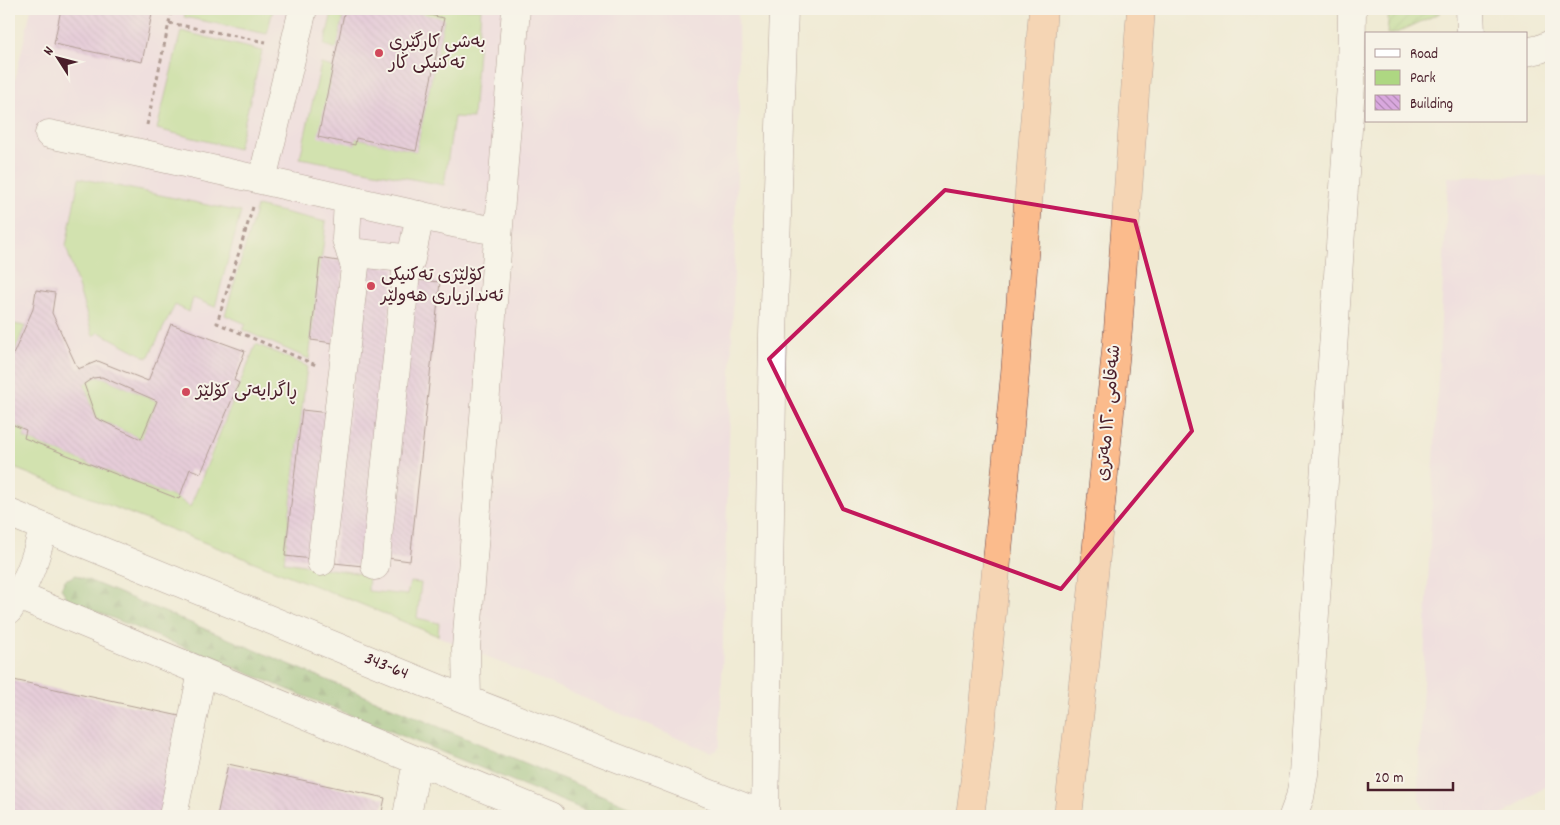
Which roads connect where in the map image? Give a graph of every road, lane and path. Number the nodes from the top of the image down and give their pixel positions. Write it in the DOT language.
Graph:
graph roads {
  1 [pos="172,9"];
  2 [pos="303,9"];
  3 [pos="516,9"];
  4 [pos="784,9"];
  5 [pos="1043,9"];
  6 [pos="1141,9"];
  7 [pos="1352,9"];
  8 [pos="1470,9"];
  9 [pos="169,23"];
  10 [pos="1471,32"];
  11 [pos="1551,44"];
  12 [pos="294,48"];
  13 [pos="1528,52"];
  14 [pos="1359,83"];
  15 [pos="49,134"];
  16 [pos="140,153"];
  17 [pos="262,180"];
  18 [pos="348,200"];
  19 [pos="420,215"];
  20 [pos="497,231"];
  21 [pos="350,252"];
  22 [pos="411,260"];
  23 [pos="343,374"];
  24 [pos="9,513"];
  25 [pos="43,528"];
  26 [pos="321,562"];
  27 [pos="375,566"];
  28 [pos="12,599"];
  29 [pos="202,672"];
  30 [pos="467,700"];
  31 [pos="417,761"];
  32 [pos="1304,774"];
  33 [pos="173,816"];
  34 [pos="407,816"];
  35 [pos="551,816"];
  36 [pos="765,816"];
  37 [pos="970,816"];
  38 [pos="1068,816"];
  39 [pos="1293,816"];
  40 [pos="1312,816"];
  1 -- 9 [label="path"];
  2 -- 12 [label="street"];
  3 -- 20 [label="street"];
  4 -- 36 [label="street"];
  5 -- 37 [label="highway"];
  6 -- 38 [label="highway, شەقامی ١٢٠ مەتری"];
  7 -- 14 [label="street"];
  8 -- 10 [label="street"];
  9 -- 12 [label="path"];
  9 -- 16 [label="path"];
  11 -- 13 [label="street"];
  12 -- 17 [label="street"];
  14 -- 32 [label="street"];
  15 -- 16 [label="street"];
  16 -- 17 [label="street"];
  17 -- 18 [label="street"];
  17 -- 23 [label="path"];
  18 -- 19 [label="street"];
  18 -- 21 [label="street"];
  19 -- 20 [label="street"];
  19 -- 22 [label="street"];
  20 -- 30 [label="street"];
  21 -- 22 [label="street"];
  21 -- 23 [label="street"];
  22 -- 27 [label="street"];
  23 -- 26 [label="street"];
  24 -- 25 [label="street, 343-64"];
  25 -- 28 [label="street"];
  25 -- 30 [label="street, 343-64"];
  28 -- 29 [label="street"];
  29 -- 31 [label="street"];
  29 -- 33 [label="street"];
  30 -- 36 [label="street, 343-64"];
  31 -- 34 [label="street"];
  31 -- 35 [label="street"];
  32 -- 39 [label="street"];
  32 -- 40 [label="street"];
}
